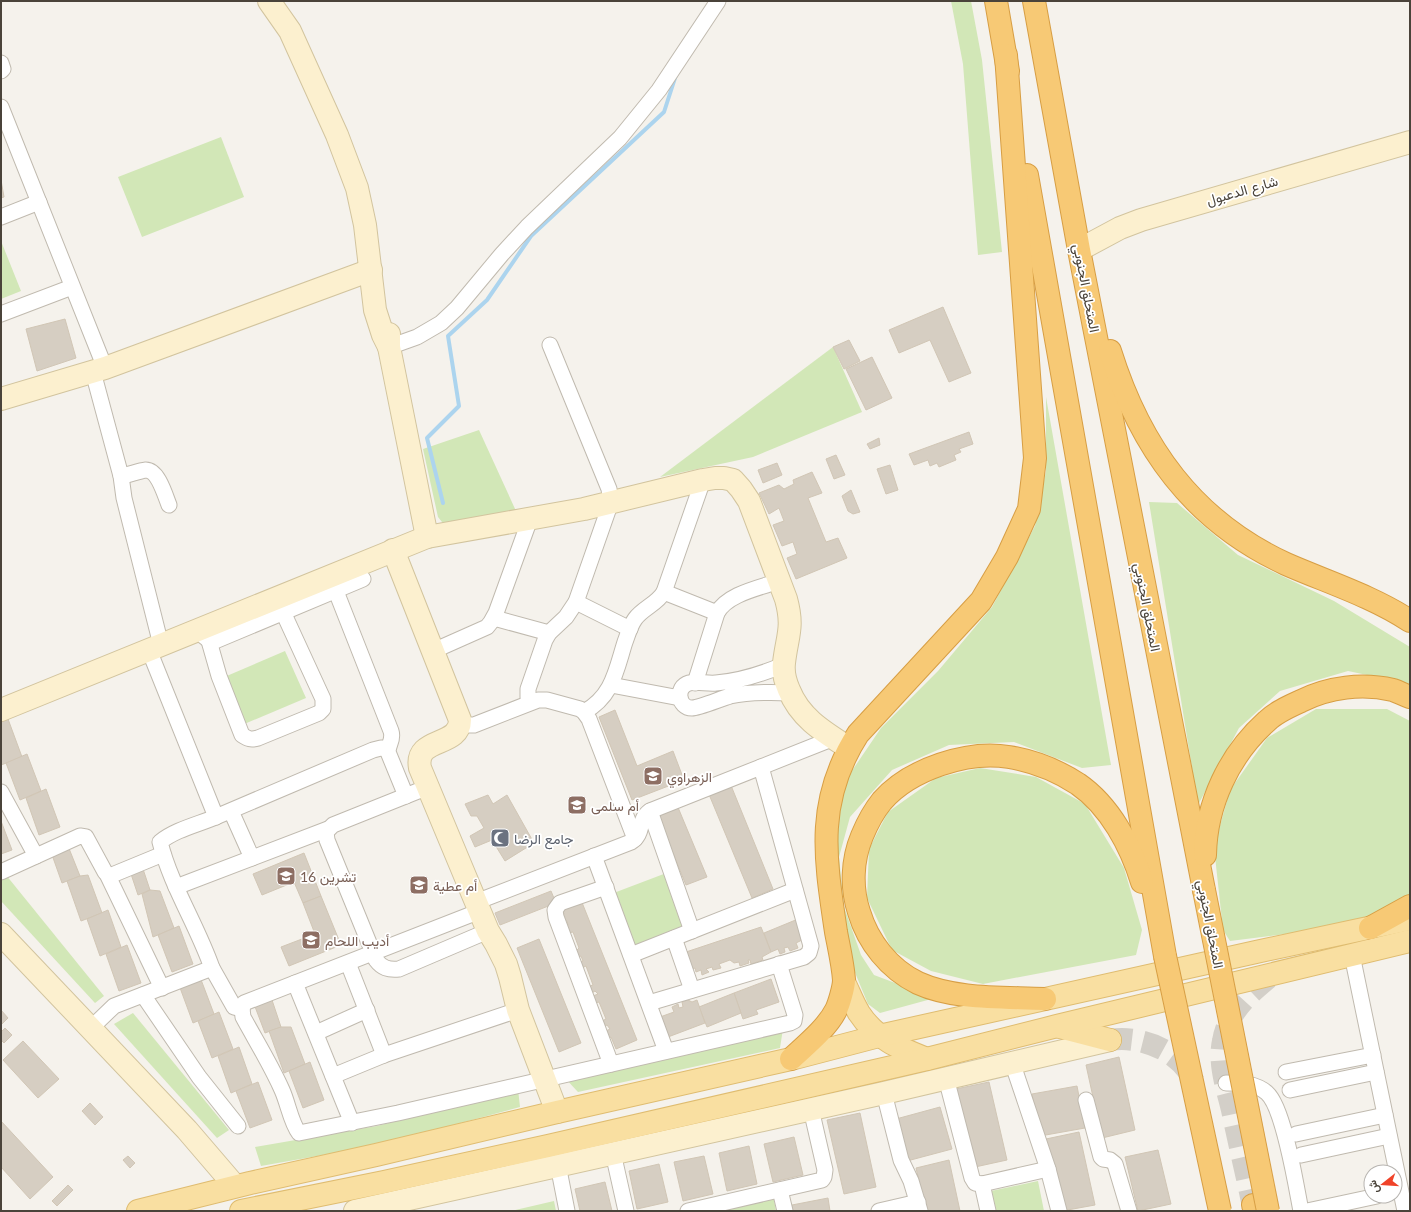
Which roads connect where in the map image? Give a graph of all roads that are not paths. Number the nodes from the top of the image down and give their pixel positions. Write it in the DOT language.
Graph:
graph roads {
  1 [pos="269,1"];
  2 [pos="718,1"];
  3 [pos="996,1"];
  4 [pos="1034,1"];
  5 [pos="1006,55"];
  6 [pos="1,63"];
  7 [pos="1,71"];
  8 [pos="1,107"];
  9 [pos="1410,142"];
  10 [pos="38,202"];
  11 [pos="1,217"];
  12 [pos="1079,250"];
  13 [pos="371,270"];
  14 [pos="72,287"];
  15 [pos="1,314"];
  16 [pos="550,345"];
  17 [pos="389,347"];
  18 [pos="99,370"];
  19 [pos="1,399"];
  20 [pos="121,476"];
  21 [pos="703,480"];
  22 [pos="612,502"];
  23 [pos="169,505"];
  24 [pos="530,519"];
  25 [pos="428,537"];
  26 [pos="393,550"];
  27 [pos="363,579"];
  28 [pos="779,581"];
  29 [pos="333,583"];
  30 [pos="664,592"];
  31 [pos="576,602"];
  32 [pos="280,605"];
  33 [pos="717,613"];
  34 [pos="494,618"];
  35 [pos="1410,621"];
  36 [pos="630,629"];
  37 [pos="549,633"];
  38 [pos="204,635"];
  39 [pos="155,648"];
  40 [pos="433,651"];
  41 [pos="783,665"];
  42 [pos="751,676"];
  43 [pos="695,683"];
  44 [pos="611,685"];
  45 [pos="754,693"];
  46 [pos="790,694"];
  47 [pos="1410,697"];
  48 [pos="680,698"];
  49 [pos="530,702"];
  50 [pos="1,710"];
  51 [pos="584,712"];
  52 [pos="460,725"];
  53 [pos="842,743"];
  54 [pos="388,749"];
  55 [pos="761,767"];
  56 [pos="428,787"];
  57 [pos="1,792"];
  58 [pos="406,796"];
  59 [pos="231,811"];
  60 [pos="650,811"];
  61 [pos="216,818"];
  62 [pos="328,829"];
  63 [pos="635,839"];
  64 [pos="163,854"];
  65 [pos="36,856"];
  66 [pos="594,856"];
  67 [pos="252,858"];
  68 [pos="1,872"];
  69 [pos="107,874"];
  70 [pos="176,887"];
  71 [pos="606,887"];
  72 [pos="795,890"];
  73 [pos="1204,890"];
  74 [pos="1410,906"];
  75 [pos="481,915"];
  76 [pos="1410,919"];
  77 [pos="1370,928"];
  78 [pos="692,931"];
  79 [pos="1,934"];
  80 [pos="674,938"];
  81 [pos="1410,942"];
  82 [pos="374,953"];
  83 [pos="631,955"];
  84 [pos="1352,955"];
  85 [pos="1165,956"];
  86 [pos="348,963"];
  87 [pos="779,964"];
  88 [pos="212,968"];
  89 [pos="844,982"];
  90 [pos="295,983"];
  91 [pos="162,988"];
  92 [pos="692,990"];
  93 [pos="142,995"];
  94 [pos="1045,999"];
  95 [pos="649,1003"];
  96 [pos="517,1006"];
  97 [pos="242,1009"];
  98 [pos="367,1010"];
  99 [pos="1057,1026"];
  100 [pos="90,1029"];
  101 [pos="316,1033"];
  102 [pos="879,1036"];
  103 [pos="1110,1040"];
  104 [pos="827,1050"];
  105 [pos="666,1052"];
  106 [pos="384,1055"];
  107 [pos="1373,1055"];
  108 [pos="792,1059"];
  109 [pos="927,1059"];
  110 [pos="1012,1062"];
  111 [pos="611,1064"];
  112 [pos="1286,1072"];
  113 [pos="1376,1072"];
  114 [pos="333,1076"];
  115 [pos="946,1078"];
  116 [pos="544,1080"];
  117 [pos="832,1081"];
  118 [pos="1226,1083"];
  119 [pos="1290,1090"];
  120 [pos="884,1093"];
  121 [pos="1086,1100"];
  122 [pos="811,1109"];
  123 [pos="557,1112"];
  124 [pos="1385,1115"];
  125 [pos="352,1123"];
  126 [pos="238,1126"];
  127 [pos="1296,1134"];
  128 [pos="1389,1136"];
  129 [pos="614,1153"];
  130 [pos="1301,1155"];
  131 [pos="1396,1164"];
  132 [pos="558,1165"];
  133 [pos="1048,1169"];
  134 [pos="982,1184"];
  135 [pos="235,1186"];
  136 [pos="780,1190"];
  137 [pos="1403,1197"];
  138 [pos="1363,1199"];
  139 [pos="425,1203"];
  140 [pos="919,1206"];
  141 [pos="1260,1209"];
  142 [pos="138,1211"];
  143 [pos="241,1211"];
  144 [pos="355,1211"];
  145 [pos="567,1211"];
  146 [pos="626,1211"];
  147 [pos="688,1211"];
  148 [pos="785,1211"];
  149 [pos="879,1211"];
  150 [pos="988,1211"];
  151 [pos="1059,1211"];
  152 [pos="1129,1211"];
  153 [pos="1221,1211"];
  154 [pos="1301,1211"];
  155 [pos="1306,1211"];
  156 [pos="1405,1211"];
  1 -- 13 [label="street"];
  2 -- 17 [label="street"];
  3 -- 5 [label="highway"];
  4 -- 12 [label="highway, المتحلق الجنوبي"];
  5 -- 53 [label="highway"];
  5 -- 85 [label="highway"];
  6 -- 7 [label="street"];
  8 -- 10 [label="street"];
  9 -- 12 [label="street, شارع الدعبول"];
  10 -- 11 [label="street"];
  10 -- 14 [label="street"];
  12 -- 35 [label="highway"];
  12 -- 73 [label="highway, المتحلق الجنوبي"];
  13 -- 17 [label="street"];
  13 -- 18 [label="street"];
  14 -- 15 [label="street"];
  14 -- 18 [label="street"];
  16 -- 22 [label="street"];
  17 -- 25 [label="street"];
  18 -- 19 [label="street"];
  18 -- 20 [label="street"];
  20 -- 23 [label="street"];
  20 -- 39 [label="street"];
  21 -- 22 [label="street"];
  21 -- 28 [label="street"];
  21 -- 30 [label="street"];
  22 -- 24 [label="street"];
  22 -- 31 [label="street"];
  24 -- 25 [label="street"];
  24 -- 34 [label="street"];
  25 -- 26 [label="street"];
  26 -- 29 [label="street"];
  26 -- 40 [label="street"];
  27 -- 29 [label="street"];
  28 -- 33 [label="street"];
  28 -- 41 [label="street"];
  29 -- 32 [label="street"];
  29 -- 54 [label="street"];
  30 -- 33 [label="street"];
  30 -- 36 [label="street"];
  31 -- 36 [label="street"];
  31 -- 37 [label="street"];
  32 -- 38 [label="street"];
  32 -- 38 [label="street"];
  33 -- 43 [label="street"];
  34 -- 37 [label="street"];
  34 -- 40 [label="street"];
  36 -- 44 [label="street"];
  37 -- 49 [label="street"];
  38 -- 39 [label="street"];
  39 -- 50 [label="street"];
  39 -- 61 [label="street"];
  40 -- 52 [label="street"];
  41 -- 42 [label="street"];
  41 -- 46 [label="street"];
  42 -- 43 [label="street"];
  42 -- 45 [label="street"];
  43 -- 48 [label="street"];
  44 -- 48 [label="street"];
  44 -- 51 [label="street"];
  45 -- 46 [label="street"];
  45 -- 48 [label="street"];
  46 -- 53 [label="street"];
  47 -- 73 [label="highway"];
  49 -- 51 [label="street"];
  49 -- 52 [label="street"];
  51 -- 63 [label="street"];
  52 -- 56 [label="street"];
  53 -- 55 [label="street"];
  53 -- 89 [label="highway"];
  54 -- 58 [label="street"];
  54 -- 59 [label="street"];
  55 -- 60 [label="street"];
  55 -- 72 [label="street"];
  56 -- 58 [label="street"];
  56 -- 75 [label="street"];
  57 -- 65 [label="street"];
  58 -- 62 [label="street"];
  59 -- 61 [label="street"];
  59 -- 67 [label="street"];
  60 -- 63 [label="street"];
  60 -- 78 [label="street"];
  61 -- 64 [label="street"];
  62 -- 67 [label="street"];
  62 -- 82 [label="street"];
  63 -- 66 [label="street"];
  64 -- 69 [label="street"];
  64 -- 70 [label="street"];
  65 -- 68 [label="street"];
  65 -- 69 [label="street"];
  66 -- 71 [label="street"];
  66 -- 75 [label="street"];
  67 -- 70 [label="street"];
  69 -- 91 [label="street"];
  70 -- 88 [label="street"];
  71 -- 83 [label="street"];
  71 -- 111 [label="street"];
  72 -- 78 [label="street"];
  72 -- 87 [label="street"];
  73 -- 141 [label="highway, المتحلق الجنوبي, bridge"];
  74 -- 77 [label="highway"];
  75 -- 82 [label="street"];
  75 -- 82 [label="street"];
  75 -- 96 [label="street"];
  76 -- 77 [label="main road"];
  77 -- 94 [label="main road"];
  78 -- 80 [label="street"];
  79 -- 100 [label="street"];
  80 -- 83 [label="street"];
  80 -- 92 [label="street"];
  81 -- 84 [label="main road"];
  82 -- 86 [label="street"];
  83 -- 95 [label="street"];
  84 -- 99 [label="main road"];
  84 -- 107 [label="street"];
  85 -- 94 [label="highway"];
  85 -- 153 [label="highway, bridge"];
  86 -- 90 [label="street"];
  86 -- 98 [label="street"];
  87 -- 92 [label="street"];
  87 -- 105 [label="street"];
  88 -- 91 [label="street"];
  88 -- 97 [label="street"];
  89 -- 102 [label="main road"];
  89 -- 108 [label="highway"];
  90 -- 97 [label="street"];
  90 -- 101 [label="street"];
  91 -- 93 [label="street"];
  92 -- 95 [label="street"];
  93 -- 100 [label="street"];
  93 -- 126 [label="street"];
  94 -- 102 [label="main road"];
  95 -- 105 [label="street"];
  96 -- 106 [label="street"];
  96 -- 116 [label="street"];
  97 -- 125 [label="street"];
  98 -- 101 [label="street"];
  98 -- 106 [label="street"];
  99 -- 103 [label="main road"];
  99 -- 109 [label="main road"];
  100 -- 135 [label="street"];
  101 -- 114 [label="street"];
  102 -- 104 [label="main road"];
  102 -- 109 [label="main road"];
  103 -- 110 [label="street"];
  104 -- 108 [label="main road"];
  104 -- 117 [label="main road"];
  105 -- 111 [label="street"];
  106 -- 114 [label="street"];
  107 -- 112 [label="street"];
  107 -- 113 [label="street"];
  108 -- 123 [label="main road"];
  109 -- 117 [label="main road"];
  110 -- 115 [label="street"];
  110 -- 133 [label="street"];
  111 -- 116 [label="street"];
  113 -- 119 [label="street"];
  113 -- 124 [label="street"];
  114 -- 125 [label="street"];
  115 -- 120 [label="street"];
  115 -- 134 [label="street"];
  116 -- 123 [label="street"];
  116 -- 125 [label="street"];
  117 -- 143 [label="main road"];
  118 -- 154 [label="street"];
  120 -- 122 [label="street"];
  120 -- 140 [label="street"];
  121 -- 152 [label="street"];
  122 -- 129 [label="street"];
  122 -- 136 [label="street"];
  123 -- 135 [label="main road"];
  124 -- 127 [label="street"];
  124 -- 128 [label="street"];
  128 -- 130 [label="street"];
  128 -- 131 [label="street"];
  129 -- 132 [label="street"];
  129 -- 146 [label="street"];
  132 -- 139 [label="street"];
  132 -- 145 [label="street"];
  133 -- 134 [label="street"];
  133 -- 151 [label="street"];
  134 -- 150 [label="street"];
  135 -- 142 [label="main road"];
  136 -- 147 [label="street"];
  136 -- 148 [label="street"];
  137 -- 156 [label="street"];
  138 -- 155 [label="street"];
  139 -- 144 [label="street"];
  140 -- 149 [label="street"];
}
